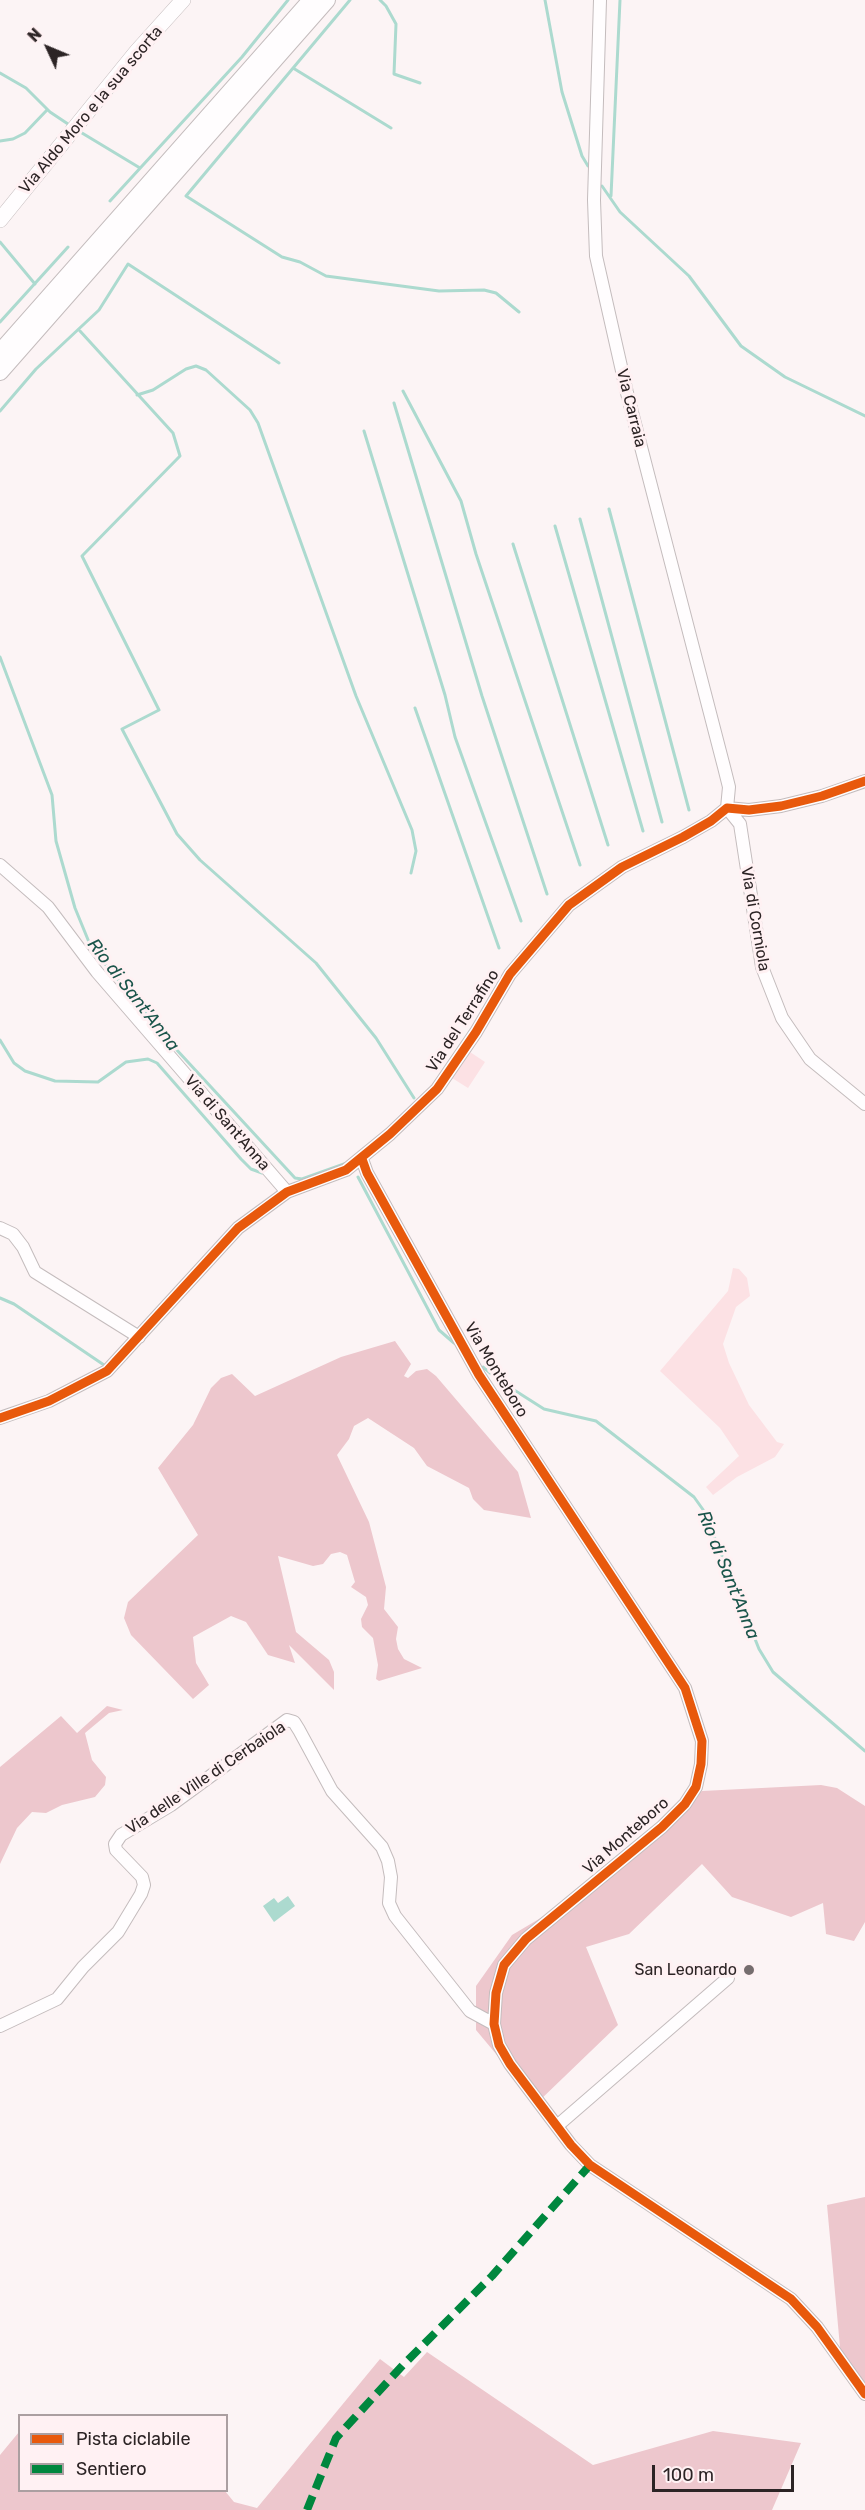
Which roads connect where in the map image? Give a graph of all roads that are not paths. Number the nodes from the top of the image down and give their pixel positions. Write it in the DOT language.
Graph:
graph roads {
  1 [pos="183,0"];
  2 [pos="311,0"];
  3 [pos="327,0"];
  4 [pos="600,0"];
  5 [pos="0,220"];
  6 [pos="0,352"];
  7 [pos="0,372"];
  8 [pos="865,781"];
  9 [pos="727,808"];
  10 [pos="0,865"];
  11 [pos="865,1104"];
  12 [pos="362,1159"];
  13 [pos="287,1192"];
  14 [pos="0,1228"];
  15 [pos="139,1337"];
  16 [pos="0,1418"];
  17 [pos="728,1978"];
  18 [pos="494,2024"];
  19 [pos="0,2026"];
  20 [pos="557,2126"];
  21 [pos="865,2394"];
  1 -- 5 [label="main road, Via Aldo Moro e la sua scorta"];
  2 -- 6 [label="highway"];
  3 -- 7 [label="highway"];
  4 -- 9 [label="street, Via Carraia"];
  8 -- 9 [label="street"];
  9 -- 11 [label="street, Via di Corniola"];
  9 -- 12 [label="street, Via del Terrafino"];
  10 -- 13 [label="street, Via di Sant'Anna"];
  12 -- 13 [label="street, Via del Terrafino"];
  12 -- 18 [label="street, Via Monteboro"];
  13 -- 15 [label="street, Via del Terrafino"];
  14 -- 15 [label="street"];
  15 -- 16 [label="street, Via del Terrafino"];
  17 -- 20 [label="street"];
  18 -- 19 [label="street, Via delle Ville di Cerbaiola"];
  18 -- 20 [label="street, Via Monteboro"];
  20 -- 21 [label="street, Via Monteboro"];
}
